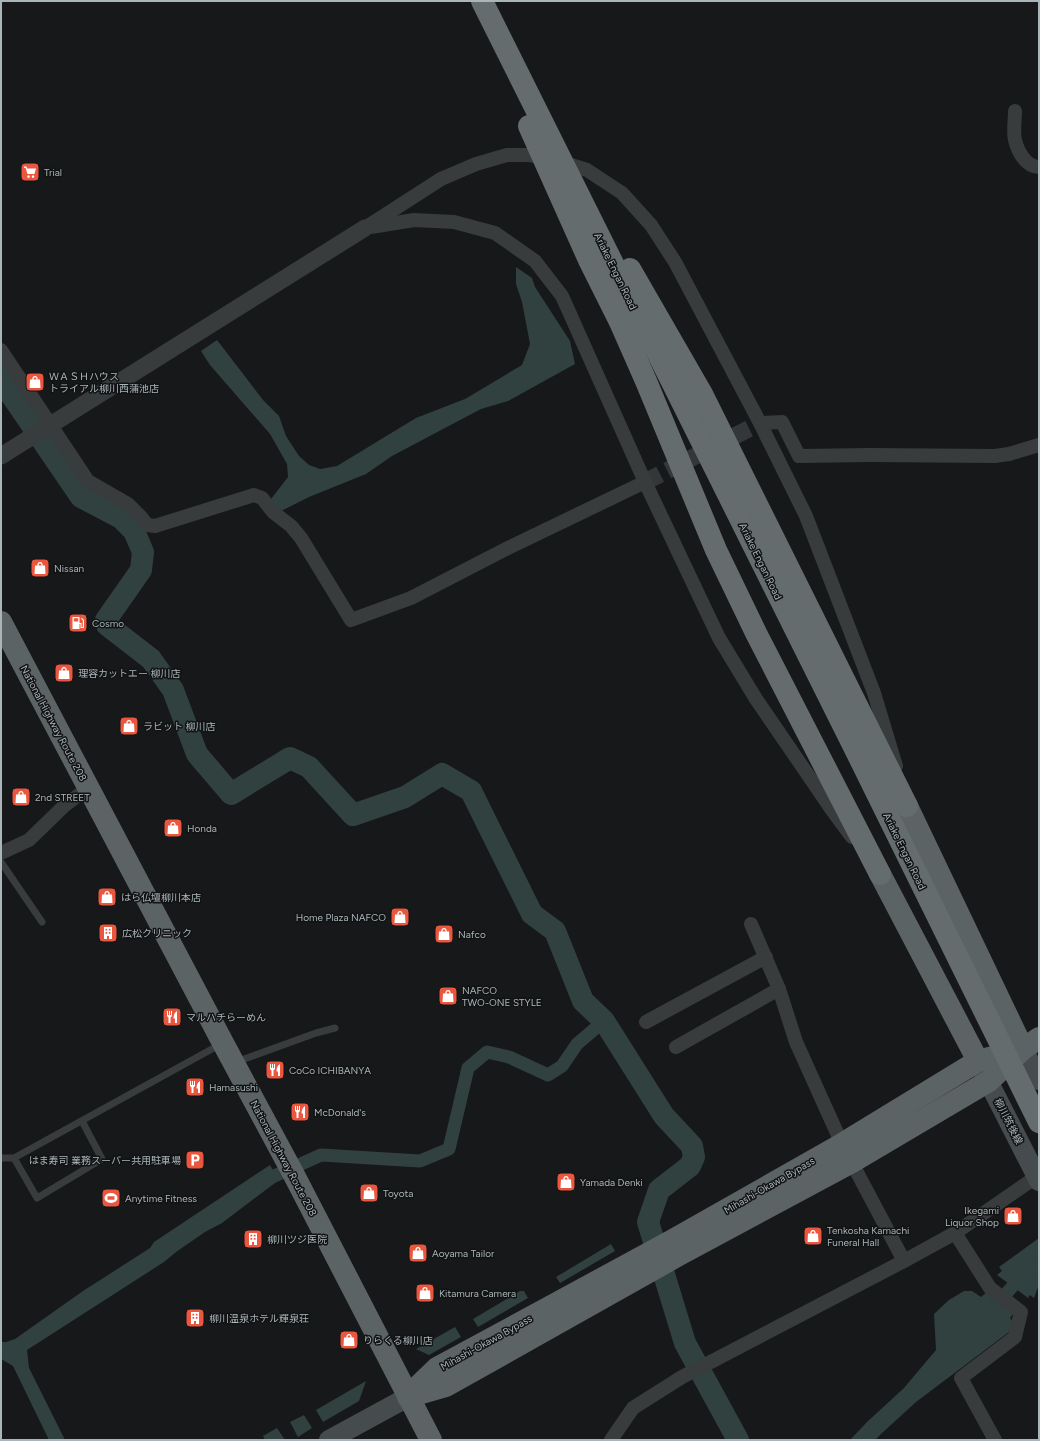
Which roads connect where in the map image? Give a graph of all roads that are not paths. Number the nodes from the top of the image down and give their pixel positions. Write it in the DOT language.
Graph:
graph roads {
  1 [pos="470,1"];
  2 [pos="482,1"];
  3 [pos="490,1"];
  4 [pos="534,110"];
  5 [pos="1015,111"];
  6 [pos="1039,167"];
  7 [pos="603,227"];
  8 [pos="365,228"];
  9 [pos="1,350"];
  10 [pos="760,423"];
  11 [pos="51,425"];
  12 [pos="1039,445"];
  13 [pos="1,456"];
  14 [pos="645,482"];
  15 [pos="1,622"];
  16 [pos="88,788"];
  17 [pos="907,806"];
  18 [pos="1,852"];
  19 [pos="1,862"];
  20 [pos="880,874"];
  21 [pos="42,922"];
  22 [pos="751,924"];
  23 [pos="766,957"];
  24 [pos="779,989"];
  25 [pos="646,1022"];
  26 [pos="335,1028"];
  27 [pos="223,1043"];
  28 [pos="1031,1043"];
  29 [pos="676,1047"];
  30 [pos="978,1061"];
  31 [pos="234,1063"];
  32 [pos="1039,1080"];
  33 [pos="988,1081"];
  34 [pos="1039,1107"];
  35 [pos="82,1121"];
  36 [pos="1039,1122"];
  37 [pos="847,1153"];
  38 [pos="1,1158"];
  39 [pos="14,1158"];
  40 [pos="1038,1177"];
  41 [pos="955,1233"];
  42 [pos="904,1261"];
  43 [pos="408,1397"];
  44 [pos="329,1440"];
  45 [pos="431,1440"];
  46 [pos="611,1440"];
  47 [pos="995,1440"];
  1 -- 4 [label="highway"];
  2 -- 4 [label="highway, Ariake Engan Road"];
  3 -- 4 [label="highway, Ariake Engan Road"];
  4 -- 7 [label="highway, Ariake Engan Road"];
  4 -- 20 [label="highway"];
  4 -- 36 [label="highway, Ariake Engan Road"];
  5 -- 6 [label="street"];
  7 -- 17 [label="highway"];
  7 -- 34 [label="highway, Ariake Engan Road"];
  8 -- 10 [label="street"];
  8 -- 11 [label="street"];
  8 -- 14 [label="street"];
  9 -- 11 [label="street"];
  10 -- 12 [label="street"];
  10 -- 17 [label="street"];
  11 -- 13 [label="street"];
  11 -- 14 [label="street"];
  14 -- 20 [label="street"];
  15 -- 16 [label="highway, National Highway Route 208"];
  16 -- 18 [label="street"];
  16 -- 27 [label="highway, National Highway Route 208"];
  17 -- 28 [label="highway"];
  19 -- 21 [label="lane"];
  20 -- 30 [label="highway"];
  22 -- 23 [label="street"];
  23 -- 24 [label="street"];
  23 -- 25 [label="street"];
  24 -- 29 [label="street"];
  24 -- 37 [label="street"];
  26 -- 31 [label="lane"];
  27 -- 31 [label="highway, National Highway Route 208"];
  27 -- 35 [label="lane"];
  28 -- 30 [label="highway, Mihashi-Okawa Bypass"];
  28 -- 32 [label="main road"];
  28 -- 33 [label="highway, Mihashi-Okawa Bypass"];
  30 -- 33 [label="main road, 柳川筑後線"];
  30 -- 37 [label="highway, Mihashi-Okawa Bypass"];
  31 -- 43 [label="highway, National Highway Route 208"];
  33 -- 37 [label="highway, Mihashi-Okawa Bypass"];
  33 -- 40 [label="main road, 柳川筑後線"];
  35 -- 39 [label="lane"];
  35 -- 39 [label="lane"];
  37 -- 42 [label="street"];
  37 -- 43 [label="highway, Mihashi-Okawa Bypass"];
  38 -- 39 [label="lane"];
  40 -- 41 [label="street"];
  41 -- 42 [label="street"];
  41 -- 47 [label="street"];
  42 -- 46 [label="street"];
  43 -- 44 [label="main road"];
  43 -- 45 [label="highway, National Highway Route 208"];
}
